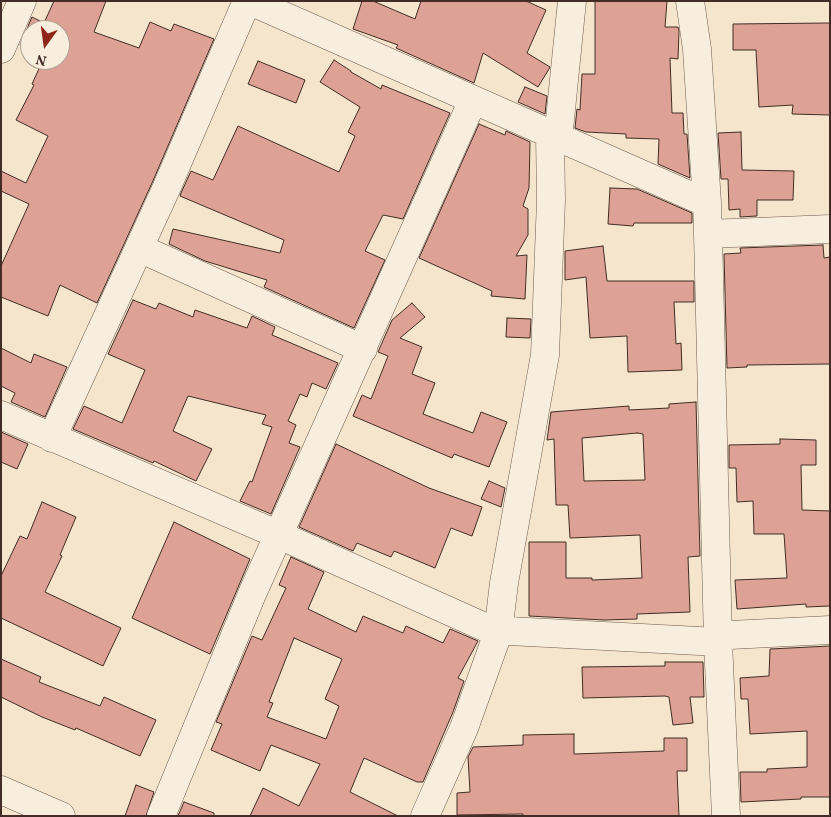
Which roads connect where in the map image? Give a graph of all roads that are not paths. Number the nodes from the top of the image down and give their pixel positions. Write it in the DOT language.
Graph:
graph roads {
  1 [pos="22,1"];
  2 [pos="249,1"];
  3 [pos="572,1"];
  4 [pos="690,1"];
  5 [pos="1,49"];
  6 [pos="473,100"];
  7 [pos="554,136"];
  8 [pos="707,203"];
  9 [pos="830,229"];
  10 [pos="708,234"];
  11 [pos="139,248"];
  12 [pos="363,349"];
  13 [pos="1,415"];
  14 [pos="52,438"];
  15 [pos="280,535"];
  16 [pos="498,629"];
  17 [pos="830,630"];
  18 [pos="718,642"];
  19 [pos="1,790"];
  20 [pos="61,816"];
  21 [pos="161,816"];
  22 [pos="425,816"];
  23 [pos="726,816"];
  1 -- 5 [label="street"];
  2 -- 6 [label="street"];
  2 -- 11 [label="street"];
  3 -- 7 [label="street"];
  4 -- 8 [label="street"];
  6 -- 7 [label="street"];
  6 -- 12 [label="street"];
  7 -- 8 [label="street"];
  7 -- 16 [label="street"];
  8 -- 10 [label="street"];
  9 -- 10 [label="street"];
  10 -- 18 [label="street"];
  11 -- 12 [label="street"];
  11 -- 14 [label="street"];
  12 -- 15 [label="street"];
  13 -- 14 [label="street"];
  14 -- 15 [label="street"];
  15 -- 16 [label="street"];
  15 -- 21 [label="street"];
  16 -- 18 [label="street"];
  16 -- 22 [label="street"];
  17 -- 18 [label="street"];
  18 -- 23 [label="street"];
  19 -- 20 [label="street"];
}
